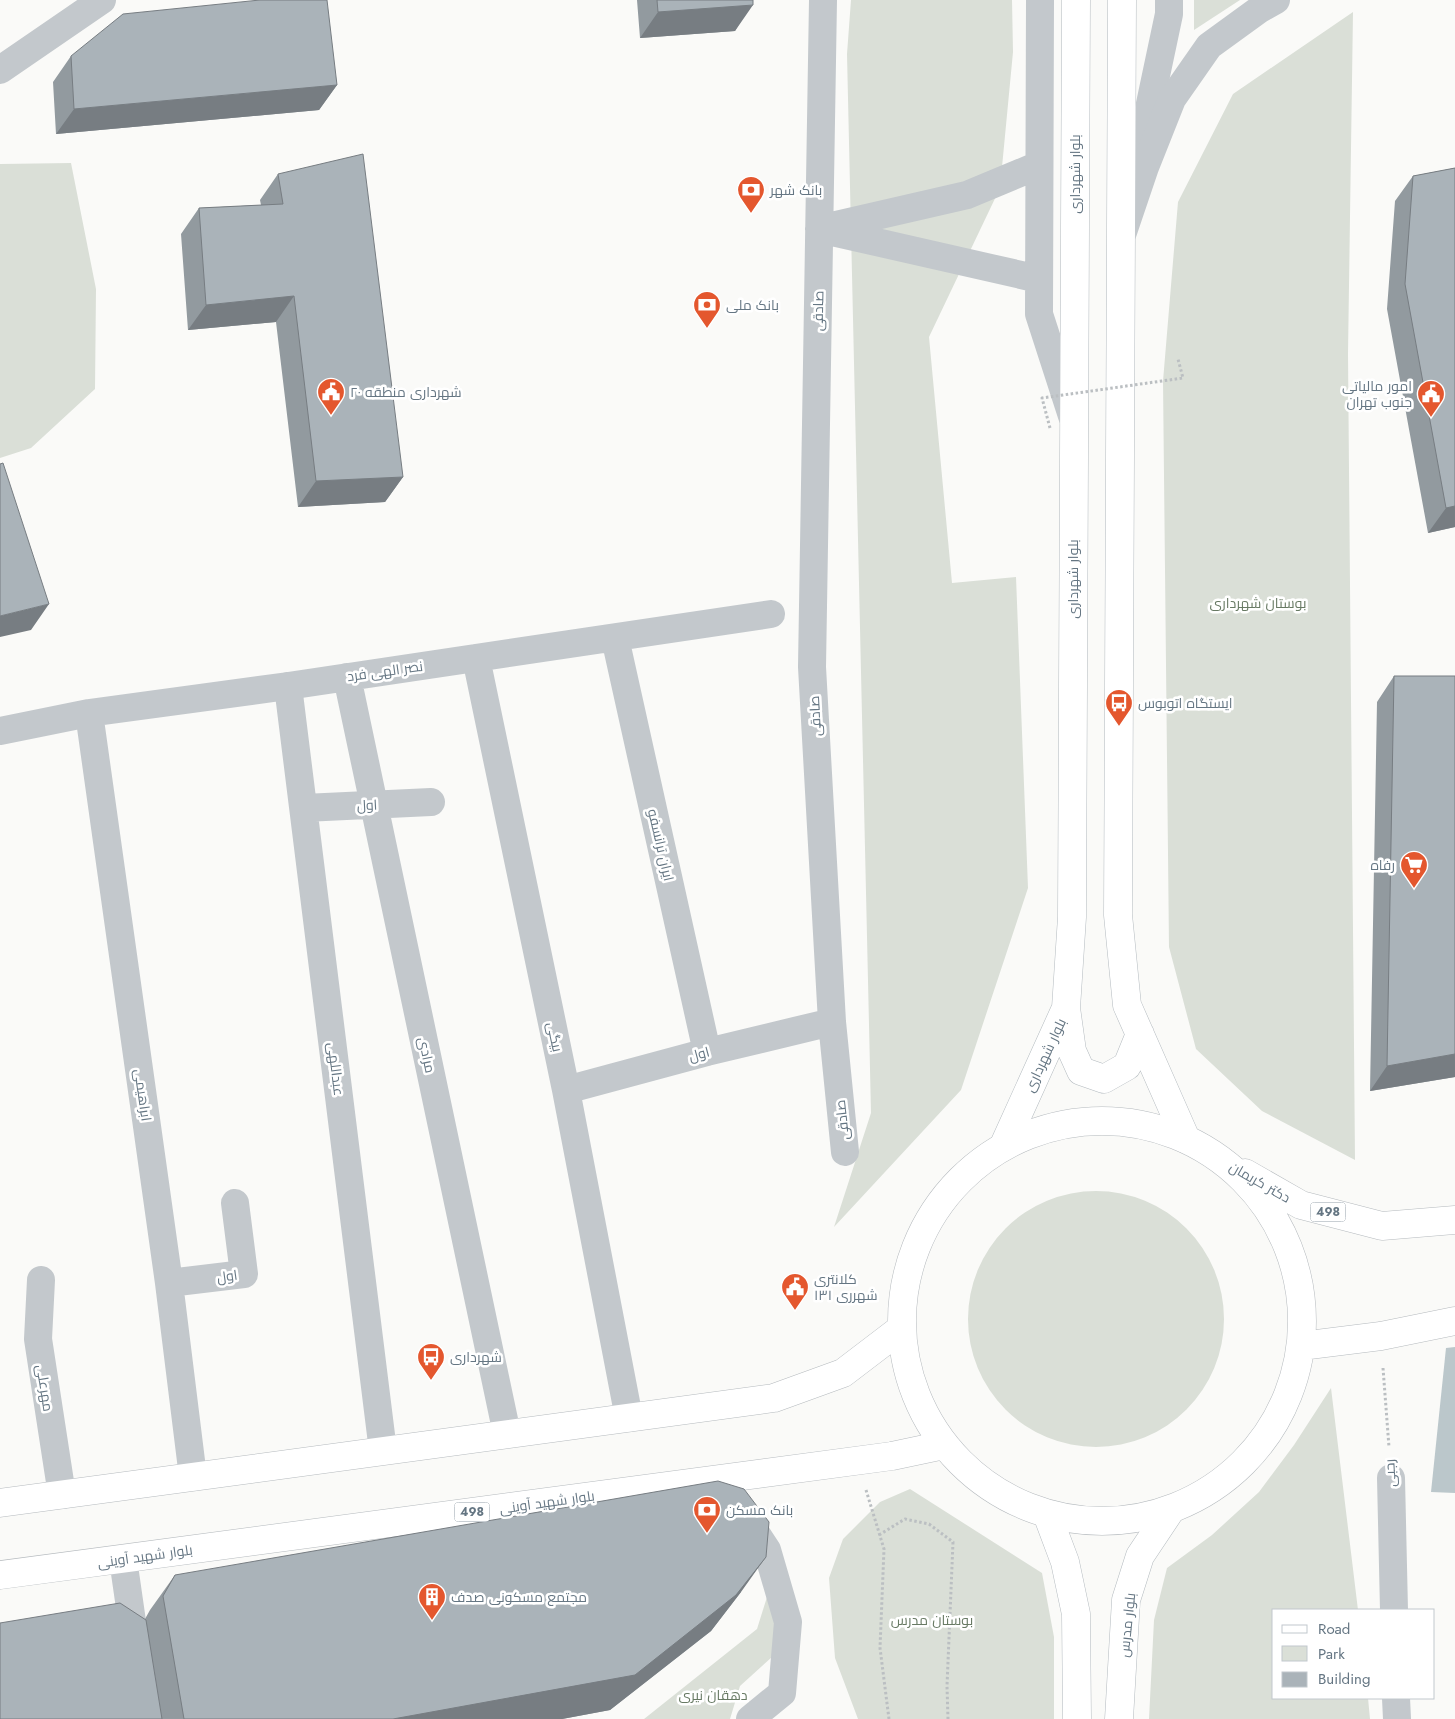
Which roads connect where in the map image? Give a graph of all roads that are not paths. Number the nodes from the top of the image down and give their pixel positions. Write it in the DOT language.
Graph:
graph roads {
  1 [pos="102,0"];
  2 [pos="823,0"];
  3 [pos="1040,0"];
  4 [pos="1076,0"];
  5 [pos="1122,0"];
  6 [pos="1169,0"];
  7 [pos="1276,0"];
  8 [pos="0,70"];
  9 [pos="1039,165"];
  10 [pos="819,229"];
  11 [pos="1121,238"];
  12 [pos="1039,279"];
  13 [pos="1062,425"];
  14 [pos="772,614"];
  15 [pos="615,638"];
  16 [pos="476,658"];
  17 [pos="347,676"];
  18 [pos="288,686"];
  19 [pos="89,713"];
  20 [pos="0,731"];
  21 [pos="431,802"];
  22 [pos="374,805"];
  23 [pos="304,808"];
  24 [pos="1066,1008"];
  25 [pos="832,1022"];
  26 [pos="1140,1034"];
  27 [pos="706,1052"];
  28 [pos="566,1090"];
  29 [pos="1186,1139"];
  30 [pos="1004,1145"];
  31 [pos="845,1152"];
  32 [pos="1214,1155"];
  33 [pos="235,1203"];
  34 [pos="1455,1220"];
  35 [pos="41,1280"];
  36 [pos="169,1283"];
  37 [pos="1455,1321"];
  38 [pos="902,1328"];
  39 [pos="1301,1346"];
  40 [pos="629,1418"];
  41 [pos="507,1434"];
  42 [pos="944,1445"];
  43 [pos="383,1451"];
  44 [pos="193,1477"];
  45 [pos="721,1478"];
  46 [pos="1390,1478"];
  47 [pos="62,1494"];
  48 [pos="0,1503"];
  49 [pos="1170,1511"];
  50 [pos="1047,1514"];
  51 [pos="123,1559"];
  52 [pos="0,1575"];
  53 [pos="1394,1609"];
  54 [pos="1396,1699"];
  55 [pos="783,1706"];
  56 [pos="146,1719"];
  57 [pos="750,1719"];
  58 [pos="1077,1719"];
  59 [pos="1119,1719"];
  60 [pos="1397,1719"];
  1 -- 8 [label="street"];
  2 -- 10 [label="street, صادقی"];
  3 -- 9 [label="street"];
  4 -- 13 [label="main road, بلوار شهرداری"];
  5 -- 11 [label="main road"];
  6 -- 11 [label="street"];
  7 -- 11 [label="street"];
  9 -- 10 [label="street"];
  9 -- 12 [label="street"];
  10 -- 12 [label="street"];
  10 -- 25 [label="street, صادقی"];
  11 -- 26 [label="main road"];
  12 -- 13 [label="street"];
  13 -- 24 [label="main road, بلوار شهرداری"];
  14 -- 15 [label="street, نصر الهی فرد"];
  15 -- 16 [label="street, نصر الهی فرد"];
  15 -- 27 [label="street, ایران ترانسفو"];
  16 -- 17 [label="street, نصر الهی فرد"];
  16 -- 28 [label="street, بیگی"];
  17 -- 18 [label="street, نصر الهی فرد"];
  17 -- 22 [label="street, مرادی"];
  18 -- 19 [label="street, نصر الهی فرد"];
  18 -- 23 [label="street, عبداللهی"];
  19 -- 20 [label="street, نصر الهی فرد"];
  19 -- 36 [label="street, ابراهیمی"];
  21 -- 22 [label="street, اول"];
  22 -- 23 [label="street, اول"];
  22 -- 41 [label="street, مرادی"];
  23 -- 43 [label="street, عبداللهی"];
  24 -- 26 [label="main road"];
  24 -- 30 [label="main road, بلوار شهرداری"];
  25 -- 27 [label="street, اول"];
  25 -- 31 [label="street, صادقی"];
  26 -- 29 [label="main road"];
  27 -- 28 [label="street, اول"];
  28 -- 40 [label="street, بیگی"];
  29 -- 30 [label="main road"];
  29 -- 32 [label="main road"];
  30 -- 38 [label="main road"];
  32 -- 34 [label="main road, دکتر کریمان / 498"];
  32 -- 39 [label="main road"];
  33 -- 36 [label="street, اول"];
  35 -- 47 [label="street, مهرعلی"];
  36 -- 44 [label="street, ابراهیمی"];
  37 -- 39 [label="main road"];
  38 -- 40 [label="main road"];
  38 -- 42 [label="main road"];
  39 -- 49 [label="main road"];
  40 -- 41 [label="main road"];
  41 -- 43 [label="main road"];
  42 -- 45 [label="main road, بلوار شهید آوینی / 498"];
  42 -- 50 [label="main road"];
  43 -- 44 [label="main road"];
  44 -- 47 [label="main road"];
  45 -- 51 [label="main road, بلوار شهید آوینی / 498"];
  45 -- 55 [label="street"];
  46 -- 53 [label="street, رجبی"];
  47 -- 48 [label="main road"];
  49 -- 50 [label="main road"];
  49 -- 59 [label="main road, بلوار مدرس"];
  50 -- 58 [label="main road"];
  51 -- 52 [label="main road, بلوار شهید آوینی / 498"];
  51 -- 56 [label="street"];
  54 -- 60 [label="street"];
  55 -- 57 [label="street"];
}
